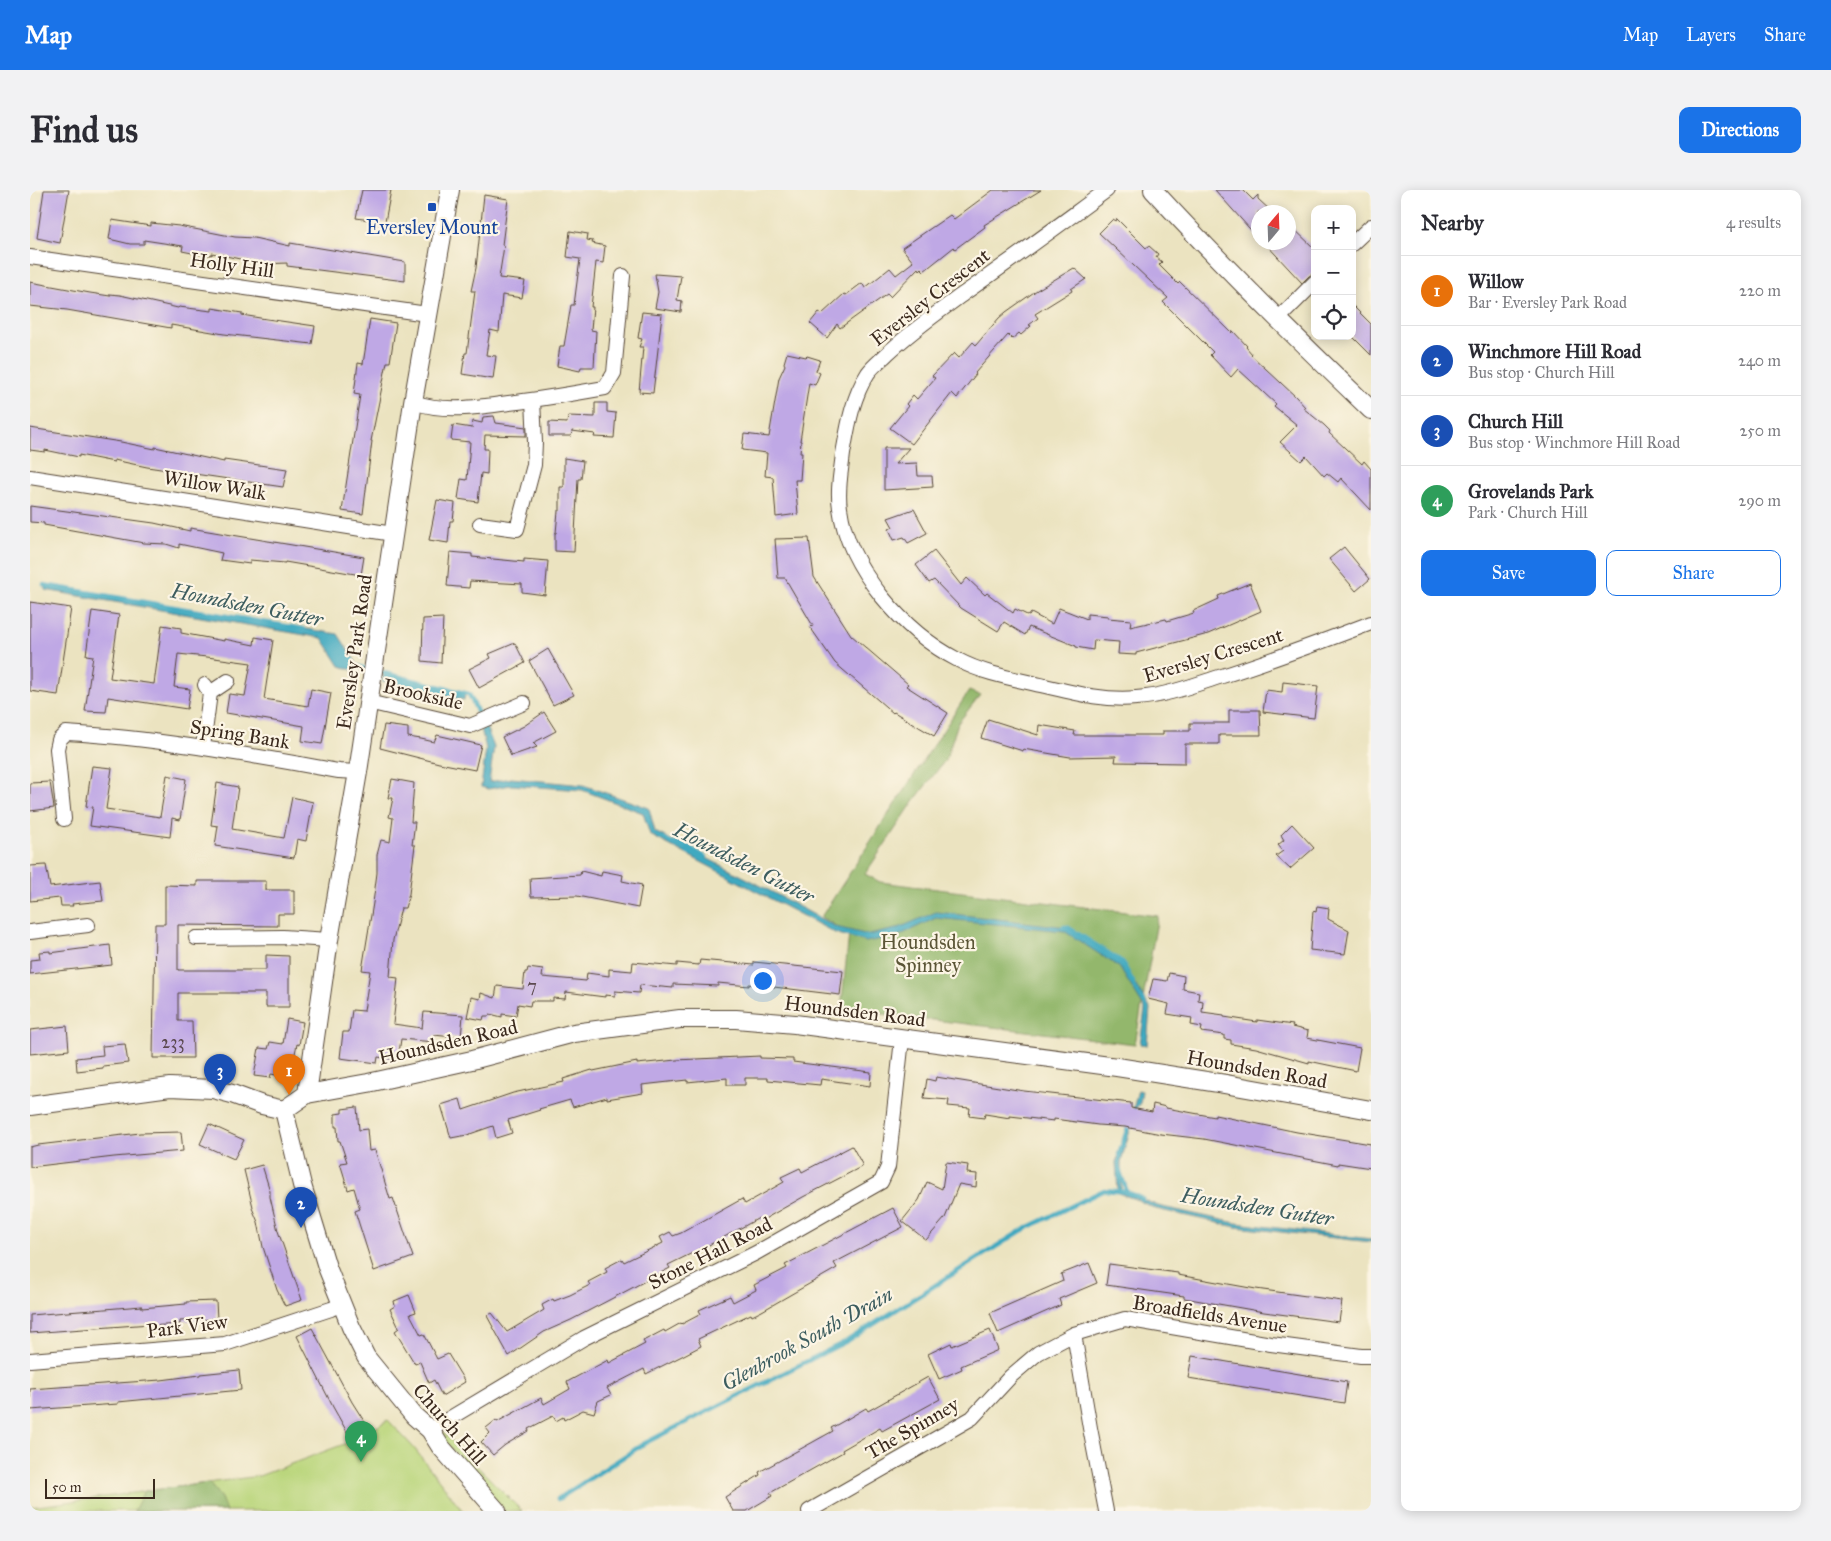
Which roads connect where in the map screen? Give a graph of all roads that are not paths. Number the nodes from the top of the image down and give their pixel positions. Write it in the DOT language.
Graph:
graph roads {
  1 [pos="450,190"];
  2 [pos="1107,190"];
  3 [pos="1153,190"];
  4 [pos="1371,226"];
  5 [pos="1356,240"];
  6 [pos="30,257"];
  7 [pos="622,276"];
  8 [pos="1311,286"];
  9 [pos="427,314"];
  10 [pos="1276,320"];
  11 [pos="533,400"];
  12 [pos="413,402"];
  13 [pos="1371,410"];
  14 [pos="30,477"];
  15 [pos="480,524"];
  16 [pos="393,534"];
  17 [pos="1371,624"];
  18 [pos="228,681"];
  19 [pos="368,702"];
  20 [pos="524,703"];
  21 [pos="203,748"];
  22 [pos="358,772"];
  23 [pos="64,819"];
  24 [pos="88,925"];
  25 [pos="30,932"];
  26 [pos="196,938"];
  27 [pos="329,940"];
  28 [pos="902,1039"];
  29 [pos="307,1094"];
  30 [pos="30,1106"];
  31 [pos="284,1110"];
  32 [pos="1371,1110"];
  33 [pos="342,1304"];
  34 [pos="1074,1334"];
  35 [pos="1371,1356"];
  36 [pos="30,1360"];
  37 [pos="430,1430"];
  38 [pos="497,1511"];
  39 [pos="810,1511"];
  40 [pos="1106,1511"];
  1 -- 9 [label="street, Eversley Park Road"];
  2 -- 17 [label="street, Eversley Crescent"];
  3 -- 10 [label="street"];
  4 -- 5 [label="street"];
  6 -- 9 [label="street, Holly Hill"];
  7 -- 11 [label="street"];
  8 -- 10 [label="street"];
  9 -- 12 [label="street, Eversley Park Road"];
  10 -- 13 [label="street"];
  11 -- 12 [label="street"];
  11 -- 15 [label="street"];
  12 -- 16 [label="street, Eversley Park Road"];
  14 -- 16 [label="street, Willow Walk"];
  16 -- 19 [label="street, Eversley Park Road"];
  18 -- 21 [label="street"];
  19 -- 20 [label="street, Brookside"];
  19 -- 22 [label="street, Eversley Park Road"];
  21 -- 22 [label="street, Spring Bank"];
  21 -- 23 [label="street, Spring Bank"];
  22 -- 27 [label="street, Eversley Park Road"];
  24 -- 25 [label="street"];
  26 -- 27 [label="street"];
  27 -- 29 [label="street, Eversley Park Road"];
  28 -- 29 [label="street, Houndsden Road"];
  28 -- 32 [label="street, Houndsden Road"];
  28 -- 37 [label="street, Stone Hall Road"];
  29 -- 31 [label="street"];
  30 -- 31 [label="street"];
  31 -- 33 [label="street, Church Hill"];
  33 -- 36 [label="street, Park View"];
  33 -- 37 [label="street, Church Hill"];
  34 -- 35 [label="street, Broadfields Avenue"];
  34 -- 39 [label="street, The Spinney"];
  34 -- 40 [label="street"];
  37 -- 38 [label="street, Church Hill"];
}
